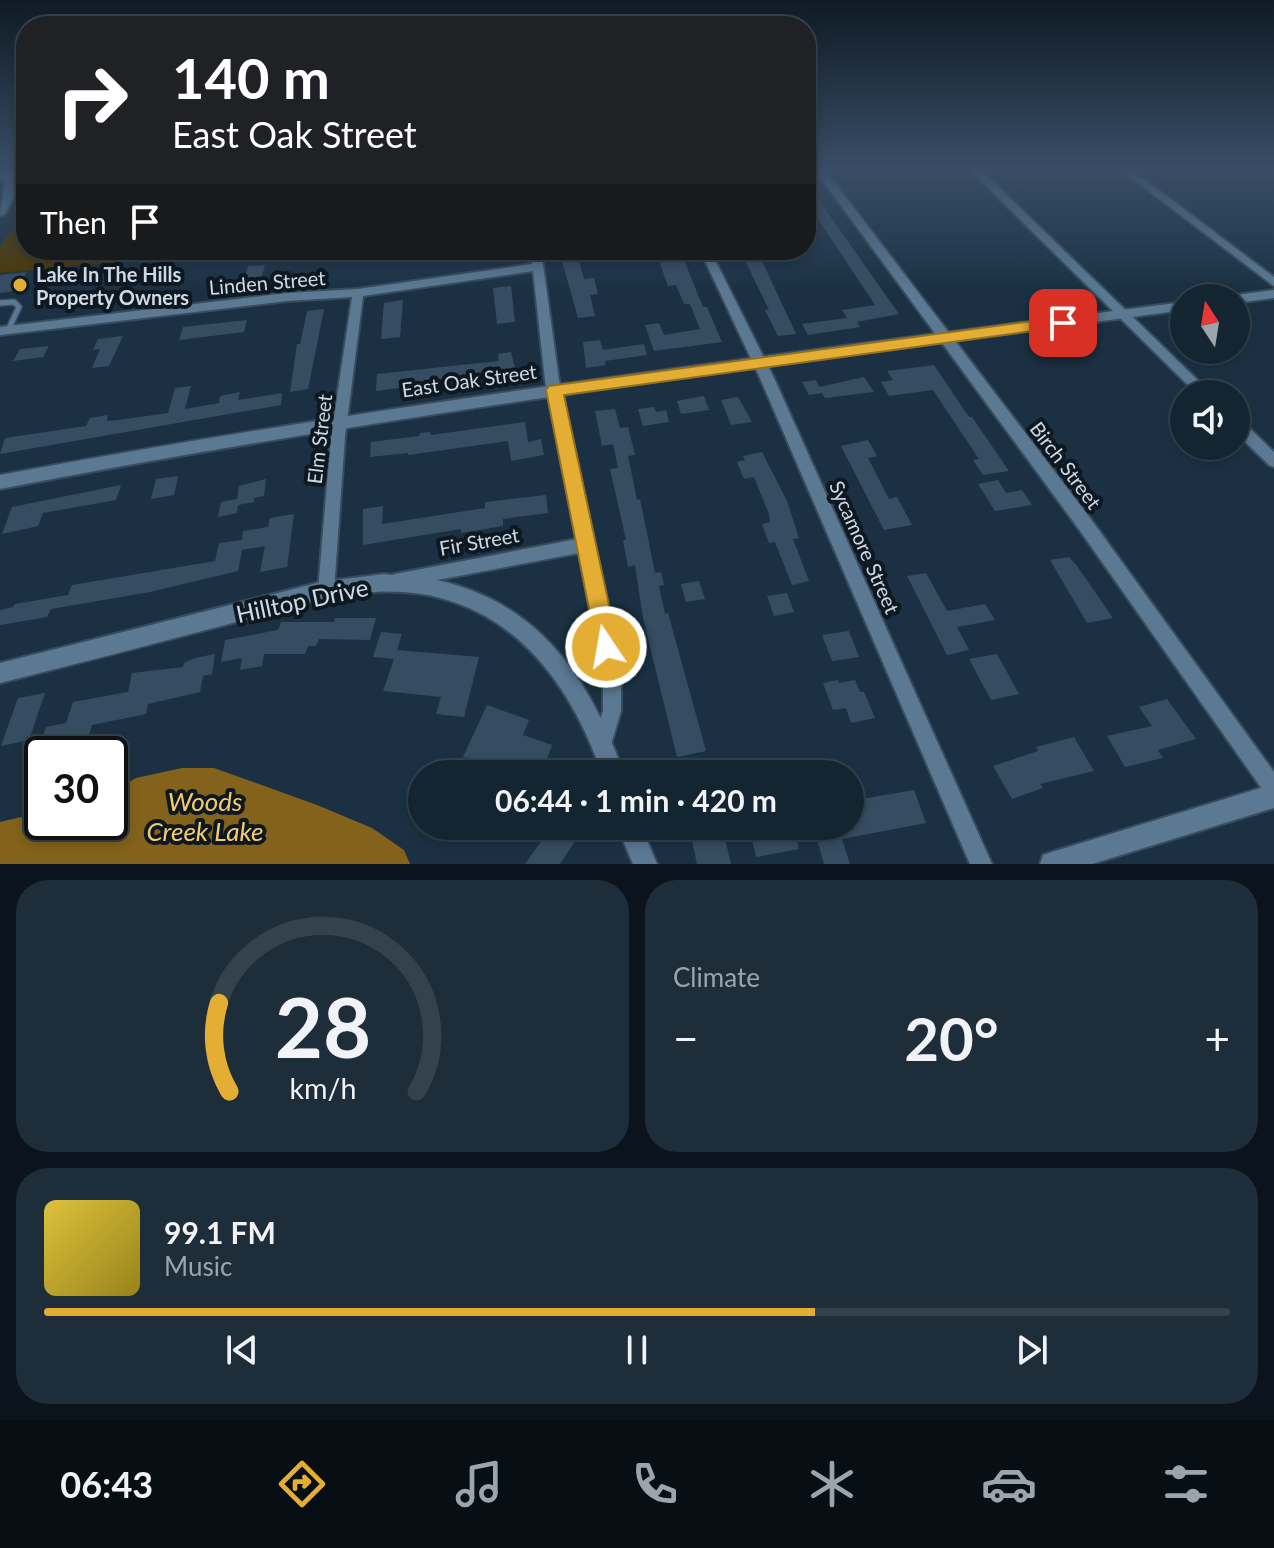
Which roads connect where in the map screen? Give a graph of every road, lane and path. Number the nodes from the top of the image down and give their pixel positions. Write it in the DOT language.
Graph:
graph roads {
  1 [pos="850,210"];
  2 [pos="1016,210"];
  3 [pos="1179,210"];
  4 [pos="537,260"];
  5 [pos="710,260"];
  6 [pos="537,267"];
  7 [pos="1274,283"];
  8 [pos="358,293"];
  9 [pos="1274,294"];
  10 [pos="1250,297"];
  11 [pos="0,303"];
  12 [pos="1170,308"];
  13 [pos="1121,315"];
  14 [pos="4,330"];
  15 [pos="946,339"];
  16 [pos="760,364"];
  17 [pos="1190,380"];
  18 [pos="555,390"];
  19 [pos="340,420"];
  20 [pos="1250,438"];
  21 [pos="1274,461"];
  22 [pos="0,482"];
  23 [pos="584,545"];
  24 [pos="382,583"];
  25 [pos="326,590"];
  26 [pos="0,673"];
  27 [pos="603,741"];
  28 [pos="609,760"];
  29 [pos="1274,789"];
  30 [pos="1274,796"];
  31 [pos="635,840"];
  32 [pos="645,864"];
  33 [pos="981,864"];
  34 [pos="1052,864"];
  1 -- 15 [label="street, Birch Street"];
  2 -- 13 [label="street"];
  3 -- 7 [label="street"];
  4 -- 6 [label="street"];
  5 -- 16 [label="street, Sycamore Street"];
  6 -- 8 [label="street, Linden Street"];
  6 -- 18 [label="street"];
  8 -- 14 [label="street, Linden Street"];
  8 -- 19 [label="street, Elm Street"];
  9 -- 10 [label="street"];
  11 -- 14 [label="lane"];
  12 -- 13 [label="street, East Oak Street"];
  13 -- 15 [label="street, East Oak Street"];
  13 -- 17 [label="street"];
  15 -- 16 [label="street, East Oak Street"];
  15 -- 29 [label="street, Birch Street"];
  16 -- 18 [label="street, East Oak Street"];
  16 -- 33 [label="street, Sycamore Street"];
  18 -- 19 [label="street, East Oak Street"];
  18 -- 23 [label="street"];
  19 -- 22 [label="street, East Oak Street"];
  19 -- 25 [label="street, Elm Street"];
  20 -- 21 [label="street"];
  23 -- 24 [label="street, Fir Street"];
  23 -- 27 [label="street"];
  24 -- 25 [label="street, Hilltop Drive"];
  24 -- 27 [label="street, Hilltop Drive"];
  25 -- 26 [label="street, Hilltop Drive"];
  27 -- 28 [label="street, Hilltop Drive"];
  30 -- 34 [label="street"];
  31 -- 32 [label="street"];
}
